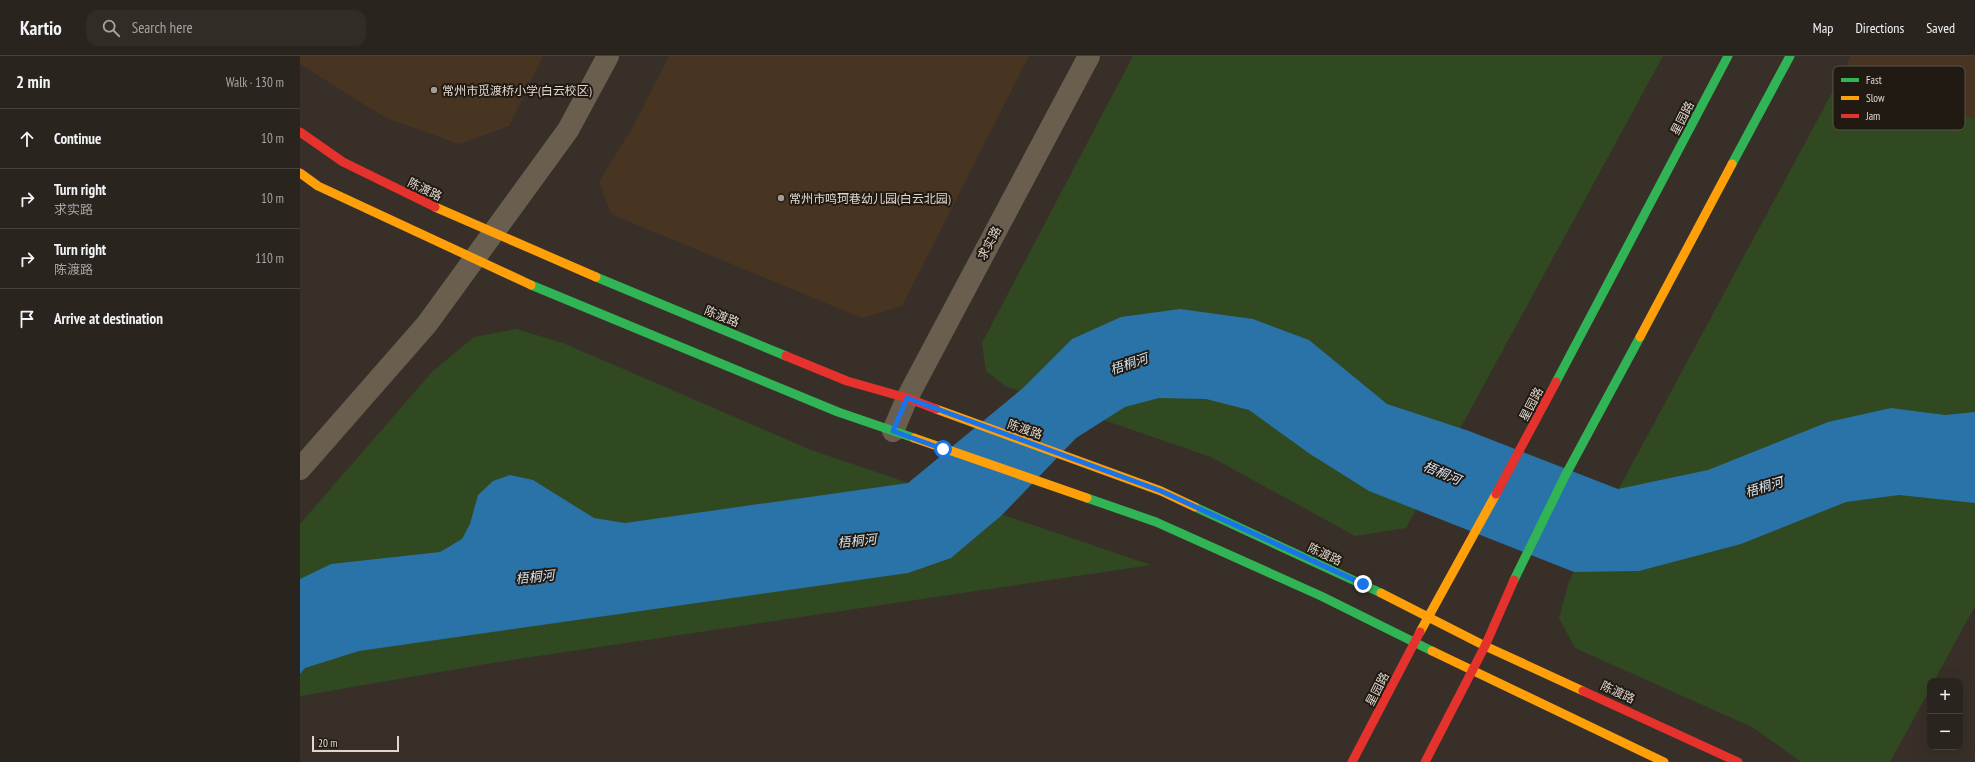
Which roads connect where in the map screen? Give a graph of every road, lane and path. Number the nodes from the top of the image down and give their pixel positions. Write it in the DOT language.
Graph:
graph roads {
  1 [pos="608,56"];
  2 [pos="1089,56"];
  3 [pos="1728,56"];
  4 [pos="1790,56"];
  5 [pos="300,132"];
  6 [pos="300,173"];
  7 [pos="493,234"];
  8 [pos="474,259"];
  9 [pos="907,398"];
  10 [pos="893,431"];
  11 [pos="300,469"];
  12 [pos="1428,617"];
  13 [pos="1415,642"];
  14 [pos="1485,646"];
  15 [pos="1472,671"];
  16 [pos="1352,762"];
  17 [pos="1425,762"];
  18 [pos="1664,762"];
  19 [pos="1738,762"];
  1 -- 7 [label="street"];
  2 -- 9 [label="street, 求实路"];
  3 -- 12 [label="street, 星园路"];
  4 -- 14 [label="street"];
  5 -- 7 [label="street, 陈渡路"];
  6 -- 8 [label="street"];
  7 -- 8 [label="street"];
  7 -- 9 [label="street, 陈渡路"];
  8 -- 10 [label="street"];
  8 -- 11 [label="street"];
  9 -- 10 [label="street, 求实路"];
  9 -- 12 [label="street, 陈渡路"];
  10 -- 13 [label="street"];
  12 -- 13 [label="street, 星园路"];
  12 -- 14 [label="street, 陈渡路"];
  13 -- 15 [label="street"];
  13 -- 16 [label="street, 星园路"];
  14 -- 15 [label="street"];
  14 -- 19 [label="street, 陈渡路"];
  15 -- 17 [label="street"];
  15 -- 18 [label="street"];
}
